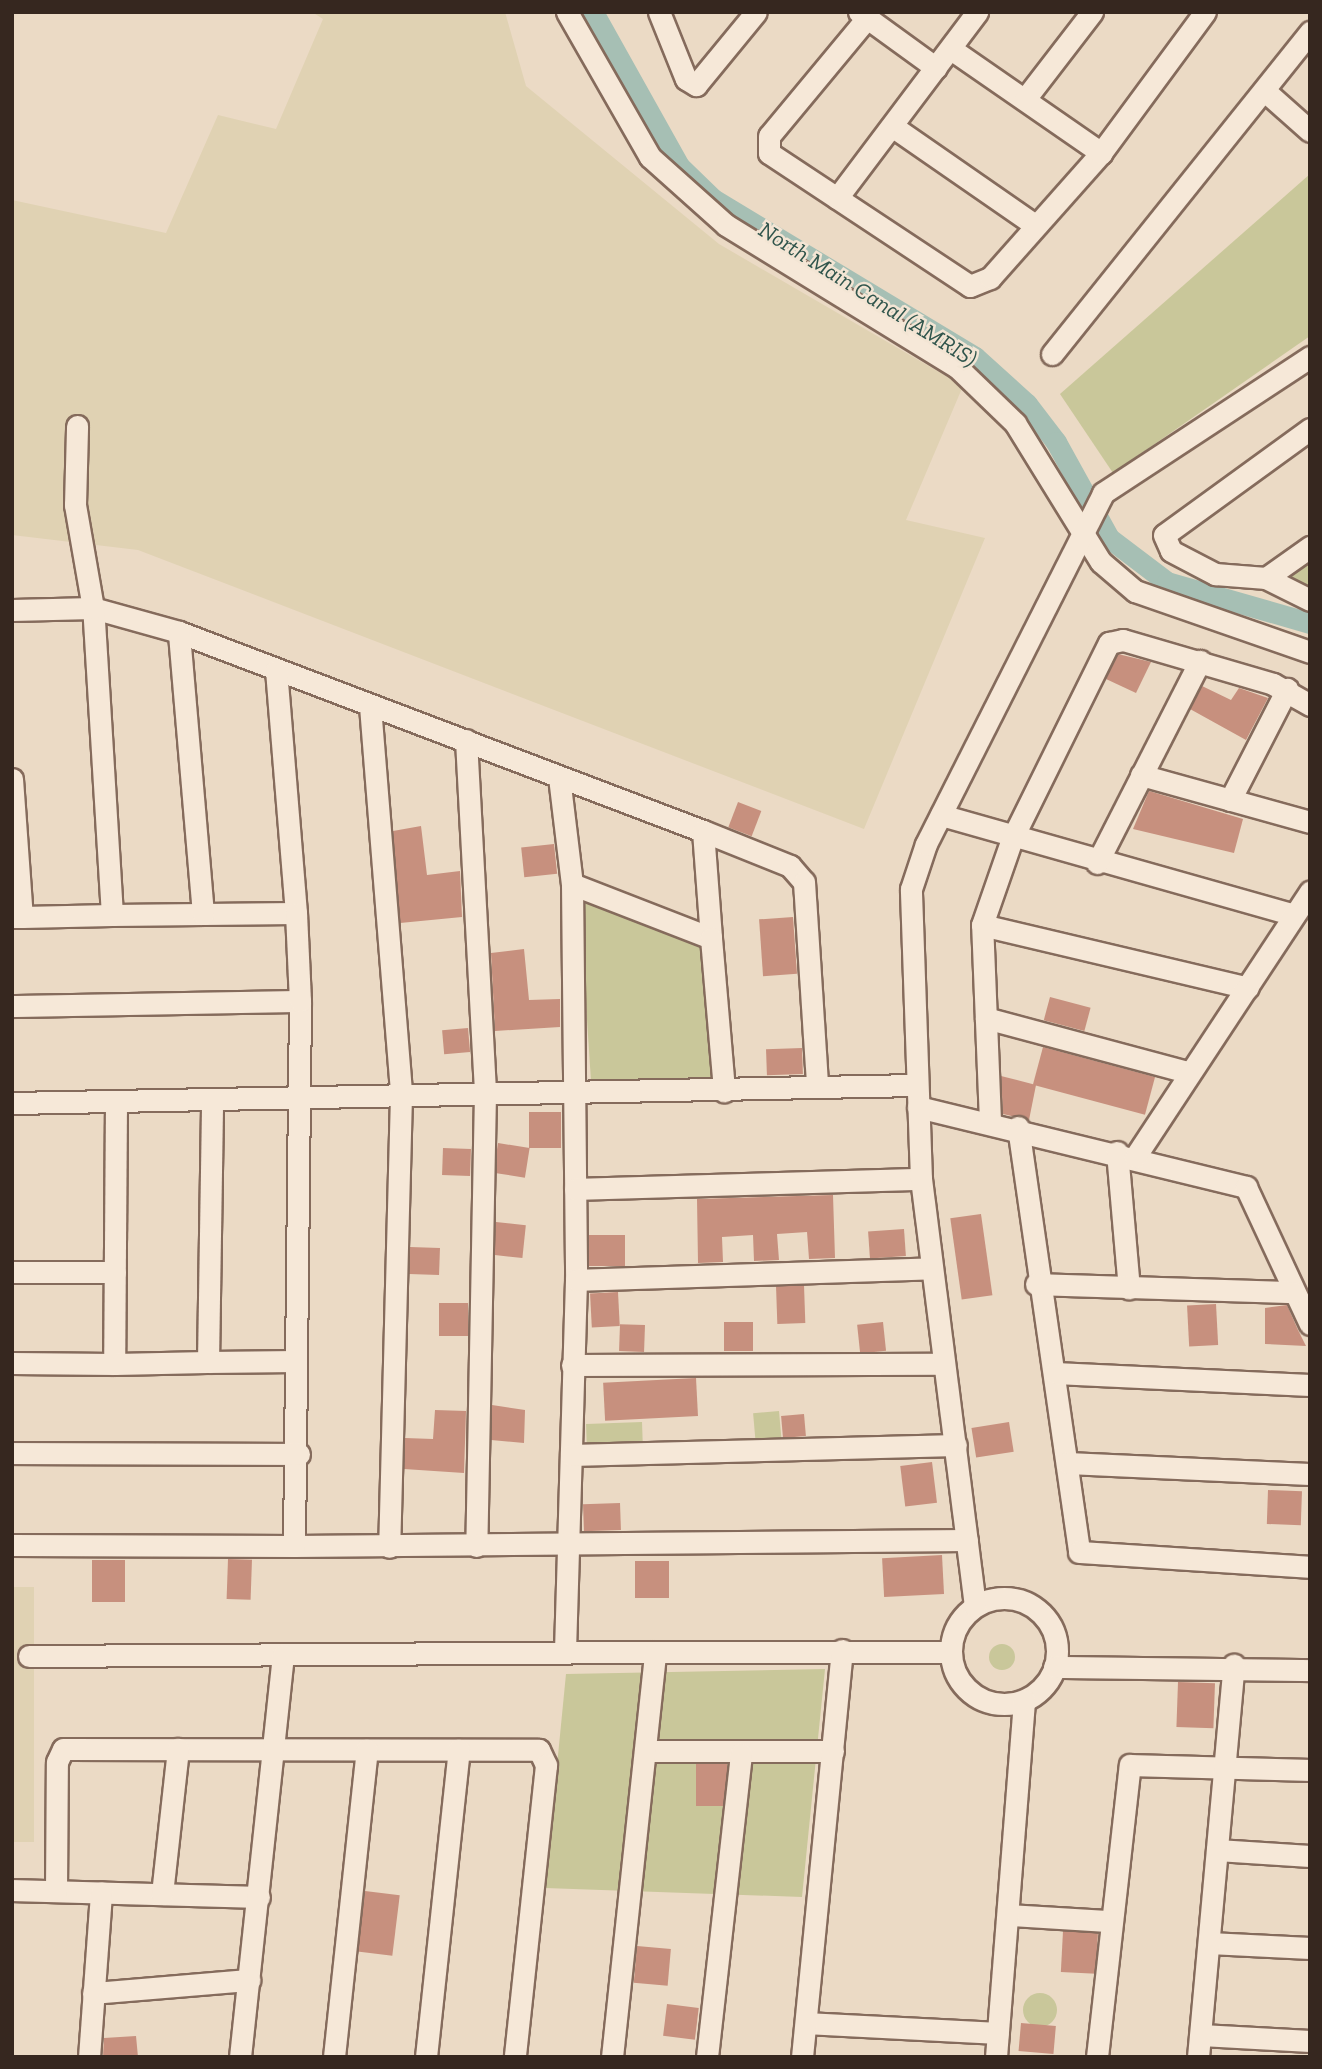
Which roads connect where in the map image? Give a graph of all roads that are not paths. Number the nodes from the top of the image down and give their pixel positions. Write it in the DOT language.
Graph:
graph roads {
  1 [pos="567,12"];
  2 [pos="659,12"];
  3 [pos="756,12"];
  4 [pos="977,12"];
  5 [pos="1092,12"];
  6 [pos="1205,12"];
  7 [pos="863,15"];
  8 [pos="1310,32"];
  9 [pos="951,49"];
  10 [pos="936,68"];
  11 [pos="1265,91"];
  12 [pos="1025,99"];
  13 [pos="892,126"];
  14 [pos="1310,131"];
  15 [pos="1101,153"];
  16 [pos="837,198"];
  17 [pos="1035,225"];
  18 [pos="1052,354"];
  19 [pos="1310,357"];
  20 [pos="77,426"];
  21 [pos="1310,429"];
  22 [pos="1084,531"];
  23 [pos="1310,547"];
  24 [pos="1266,578"];
  25 [pos="1310,600"];
  26 [pos="93,608"];
  27 [pos="12,610"];
  28 [pos="179,632"];
  29 [pos="1310,652"];
  30 [pos="1200,661"];
  31 [pos="276,671"];
  32 [pos="1287,689"];
  33 [pos="1310,705"];
  34 [pos="370,706"];
  35 [pos="466,740"];
  36 [pos="1141,775"];
  37 [pos="559,777"];
  38 [pos="12,779"];
  39 [pos="1230,800"];
  40 [pos="941,815"];
  41 [pos="1310,822"];
  42 [pos="703,831"];
  43 [pos="1012,839"];
  44 [pos="1097,863"];
  45 [pos="572,884"];
  46 [pos="1310,892"];
  47 [pos="296,913"];
  48 [pos="203,914"];
  49 [pos="112,915"];
  50 [pos="1294,915"];
  51 [pos="17,917"];
  52 [pos="982,925"];
  53 [pos="711,938"];
  54 [pos="1248,989"];
  55 [pos="300,1001"];
  56 [pos="12,1006"];
  57 [pos="986,1018"];
  58 [pos="1188,1072"];
  59 [pos="817,1084"];
  60 [pos="724,1091"];
  61 [pos="485,1093"];
  62 [pos="574,1093"];
  63 [pos="401,1095"];
  64 [pos="917,1096"];
  65 [pos="302,1099"];
  66 [pos="212,1101"];
  67 [pos="116,1102"];
  68 [pos="12,1103"];
  69 [pos="990,1121"];
  70 [pos="1018,1127"];
  71 [pos="1126,1155"];
  72 [pos="921,1180"];
  73 [pos="575,1189"];
  74 [pos="931,1268"];
  75 [pos="12,1272"];
  76 [pos="114,1272"];
  77 [pos="576,1280"];
  78 [pos="1037,1284"];
  79 [pos="1129,1288"];
  80 [pos="1293,1292"];
  81 [pos="1310,1324"];
  82 [pos="296,1360"];
  83 [pos="208,1362"];
  84 [pos="12,1363"];
  85 [pos="114,1364"];
  86 [pos="944,1364"];
  87 [pos="572,1365"];
  88 [pos="1055,1373"];
  89 [pos="1310,1385"];
  90 [pos="956,1445"];
  91 [pos="12,1453"];
  92 [pos="299,1454"];
  93 [pos="571,1455"];
  94 [pos="1067,1463"];
  95 [pos="1310,1474"];
  96 [pos="967,1540"];
  97 [pos="12,1545"];
  98 [pos="294,1546"];
  99 [pos="476,1546"];
  100 [pos="389,1547"];
  101 [pos="571,1547"];
  102 [pos="1310,1567"];
  103 [pos="975,1606"];
  104 [pos="842,1650"];
  105 [pos="655,1652"];
  106 [pos="951,1652"];
  107 [pos="565,1653"];
  108 [pos="283,1655"];
  109 [pos="29,1656"];
  110 [pos="1234,1665"];
  111 [pos="1055,1667"];
  112 [pos="1310,1670"];
  113 [pos="1024,1700"];
  114 [pos="178,1749"];
  115 [pos="276,1749"];
  116 [pos="367,1750"];
  117 [pos="459,1750"];
  118 [pos="647,1751"];
  119 [pos="833,1751"];
  120 [pos="740,1754"];
  121 [pos="1226,1765"];
  122 [pos="1310,1770"];
  123 [pos="1217,1850"];
  124 [pos="1310,1856"];
  125 [pos="12,1890"];
  126 [pos="56,1891"];
  127 [pos="101,1892"];
  128 [pos="162,1894"];
  129 [pos="259,1896"];
  130 [pos="1010,1915"];
  131 [pos="1109,1921"];
  132 [pos="1209,1943"];
  133 [pos="1310,1948"];
  134 [pos="249,1980"];
  135 [pos="93,1993"];
  136 [pos="806,2023"];
  137 [pos="998,2033"];
  138 [pos="1310,2041"];
  139 [pos="1199,2046"];
  140 [pos="89,2057"];
  141 [pos="240,2057"];
  142 [pos="334,2057"];
  143 [pos="426,2057"];
  144 [pos="515,2057"];
  145 [pos="612,2057"];
  146 [pos="707,2057"];
  147 [pos="802,2057"];
  148 [pos="996,2057"];
  149 [pos="1097,2057"];
  1 -- 22 [label="street"];
  2 -- 3 [label="street"];
  4 -- 9 [label="street"];
  5 -- 12 [label="street"];
  6 -- 15 [label="street"];
  7 -- 10 [label="street"];
  7 -- 16 [label="street"];
  8 -- 11 [label="street"];
  9 -- 10 [label="street"];
  9 -- 12 [label="street"];
  10 -- 13 [label="street"];
  11 -- 14 [label="street"];
  11 -- 18 [label="street"];
  12 -- 15 [label="street"];
  13 -- 16 [label="street"];
  13 -- 17 [label="street"];
  15 -- 17 [label="street"];
  16 -- 17 [label="street"];
  19 -- 22 [label="street"];
  20 -- 26 [label="street"];
  21 -- 24 [label="street"];
  22 -- 29 [label="street"];
  22 -- 40 [label="street"];
  23 -- 24 [label="street"];
  24 -- 25 [label="street"];
  26 -- 27 [label="street"];
  26 -- 28 [label="street"];
  26 -- 49 [label="street"];
  28 -- 31 [label="street"];
  28 -- 48 [label="street"];
  30 -- 32 [label="street"];
  30 -- 36 [label="street"];
  30 -- 43 [label="street"];
  31 -- 34 [label="street"];
  31 -- 47 [label="street"];
  32 -- 33 [label="street"];
  32 -- 39 [label="street"];
  34 -- 35 [label="street"];
  34 -- 63 [label="street"];
  35 -- 37 [label="street"];
  35 -- 61 [label="street"];
  36 -- 39 [label="street"];
  36 -- 44 [label="street"];
  37 -- 42 [label="street"];
  37 -- 45 [label="street"];
  38 -- 51 [label="street"];
  39 -- 41 [label="street"];
  40 -- 43 [label="street"];
  40 -- 64 [label="street"];
  42 -- 53 [label="street"];
  42 -- 59 [label="street"];
  43 -- 44 [label="street"];
  43 -- 52 [label="street"];
  44 -- 50 [label="street"];
  45 -- 53 [label="street"];
  45 -- 62 [label="street"];
  46 -- 50 [label="street"];
  47 -- 48 [label="street"];
  47 -- 55 [label="street"];
  48 -- 49 [label="street"];
  49 -- 51 [label="street"];
  50 -- 54 [label="street"];
  52 -- 54 [label="street"];
  52 -- 57 [label="street"];
  53 -- 60 [label="street"];
  54 -- 58 [label="street"];
  55 -- 56 [label="street"];
  55 -- 65 [label="street"];
  57 -- 58 [label="street"];
  57 -- 69 [label="street"];
  58 -- 71 [label="street"];
  59 -- 60 [label="street"];
  59 -- 64 [label="street"];
  60 -- 62 [label="street"];
  61 -- 62 [label="street"];
  61 -- 63 [label="street"];
  61 -- 99 [label="street"];
  62 -- 73 [label="street"];
  63 -- 65 [label="street"];
  63 -- 100 [label="street"];
  64 -- 69 [label="street"];
  64 -- 72 [label="street"];
  65 -- 66 [label="street"];
  65 -- 82 [label="street"];
  66 -- 67 [label="street"];
  66 -- 83 [label="street"];
  67 -- 68 [label="street"];
  67 -- 76 [label="street"];
  69 -- 70 [label="street"];
  70 -- 71 [label="street"];
  70 -- 78 [label="street"];
  71 -- 79 [label="street"];
  71 -- 80 [label="street"];
  72 -- 73 [label="street"];
  72 -- 74 [label="street"];
  73 -- 77 [label="street"];
  74 -- 77 [label="street"];
  74 -- 86 [label="street"];
  75 -- 76 [label="street"];
  76 -- 85 [label="street"];
  77 -- 87 [label="street"];
  78 -- 79 [label="street"];
  78 -- 88 [label="street"];
  79 -- 80 [label="street"];
  80 -- 81 [label="street"];
  82 -- 83 [label="street"];
  82 -- 92 [label="street"];
  83 -- 85 [label="street"];
  84 -- 85 [label="street"];
  86 -- 87 [label="street"];
  86 -- 90 [label="street"];
  87 -- 93 [label="street"];
  88 -- 89 [label="street"];
  88 -- 94 [label="street"];
  90 -- 93 [label="street"];
  90 -- 96 [label="street"];
  91 -- 92 [label="street"];
  92 -- 98 [label="street"];
  93 -- 101 [label="street"];
  94 -- 95 [label="street"];
  94 -- 102 [label="street"];
  96 -- 101 [label="street"];
  96 -- 103 [label="street"];
  97 -- 98 [label="street"];
  98 -- 100 [label="street"];
  99 -- 100 [label="street"];
  99 -- 101 [label="street"];
  101 -- 107 [label="street"];
  103 -- 106 [label="street"];
  103 -- 111 [label="street"];
  104 -- 105 [label="street"];
  104 -- 106 [label="street"];
  104 -- 119 [label="street"];
  105 -- 107 [label="street"];
  105 -- 118 [label="street"];
  106 -- 113 [label="street"];
  107 -- 108 [label="street"];
  108 -- 109 [label="street"];
  108 -- 115 [label="street"];
  110 -- 111 [label="street"];
  110 -- 112 [label="street"];
  110 -- 121 [label="street"];
  111 -- 113 [label="street"];
  113 -- 130 [label="street"];
  114 -- 115 [label="street"];
  114 -- 126 [label="street"];
  114 -- 128 [label="street"];
  115 -- 116 [label="street"];
  115 -- 129 [label="street"];
  116 -- 117 [label="street"];
  116 -- 142 [label="street"];
  117 -- 143 [label="street"];
  117 -- 144 [label="street"];
  118 -- 120 [label="street"];
  118 -- 145 [label="street"];
  119 -- 120 [label="street"];
  119 -- 136 [label="street"];
  120 -- 146 [label="street"];
  121 -- 122 [label="street"];
  121 -- 123 [label="street"];
  121 -- 131 [label="street"];
  123 -- 124 [label="street"];
  123 -- 132 [label="street"];
  125 -- 126 [label="street"];
  126 -- 127 [label="street"];
  127 -- 128 [label="street"];
  127 -- 135 [label="street"];
  128 -- 129 [label="street"];
  129 -- 134 [label="street"];
  130 -- 131 [label="street"];
  130 -- 137 [label="street"];
  131 -- 149 [label="street"];
  132 -- 133 [label="street"];
  132 -- 139 [label="street"];
  134 -- 135 [label="street"];
  134 -- 141 [label="street"];
  135 -- 140 [label="street"];
  136 -- 137 [label="street"];
  136 -- 147 [label="street"];
  137 -- 148 [label="street"];
  138 -- 139 [label="street"];
}
